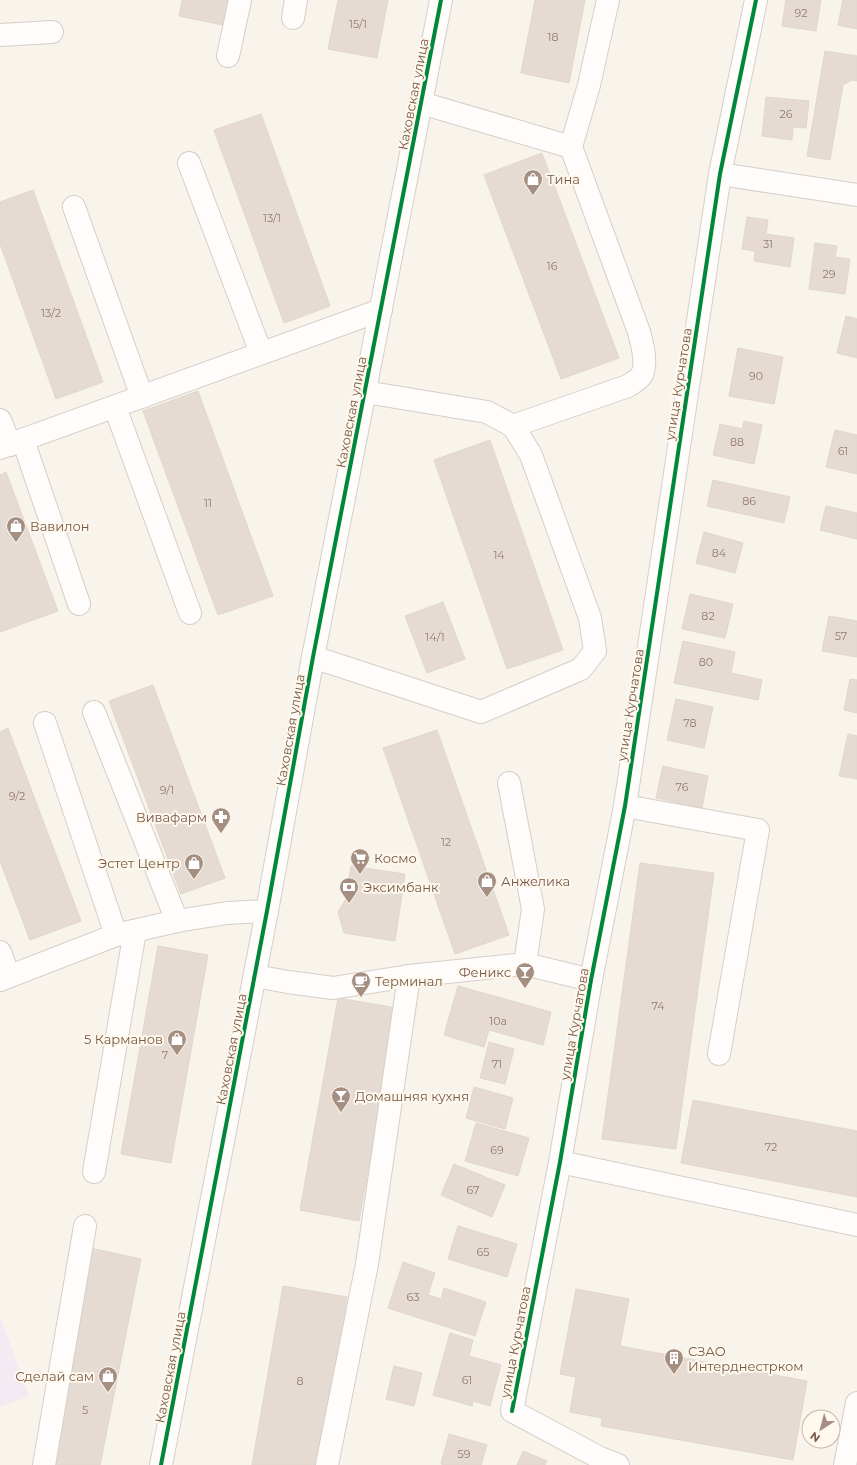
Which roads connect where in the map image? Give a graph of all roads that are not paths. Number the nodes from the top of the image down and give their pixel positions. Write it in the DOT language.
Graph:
graph roads {
  1 [pos="240,0"];
  2 [pos="441,0"];
  3 [pos="608,0"];
  4 [pos="756,0"];
  5 [pos="52,32"];
  6 [pos="0,35"];
  7 [pos="228,56"];
  8 [pos="421,103"];
  9 [pos="571,147"];
  10 [pos="189,163"];
  11 [pos="720,174"];
  12 [pos="857,195"];
  13 [pos="74,207"];
  14 [pos="381,310"];
  15 [pos="261,353"];
  16 [pos="365,392"];
  17 [pos="142,397"];
  18 [pos="115,406"];
  19 [pos="0,420"];
  20 [pos="512,426"];
  21 [pos="11,445"];
  22 [pos="79,604"];
  23 [pos="190,613"];
  24 [pos="313,657"];
  25 [pos="94,712"];
  26 [pos="45,723"];
  27 [pos="508,783"];
  28 [pos="625,806"];
  29 [pos="268,911"];
  30 [pos="177,921"];
  31 [pos="126,933"];
  32 [pos="0,952"];
  33 [pos="525,964"];
  34 [pos="255,976"];
  35 [pos="409,976"];
  36 [pos="5,978"];
  37 [pos="591,980"];
  38 [pos="719,1054"];
  39 [pos="560,1162"];
  40 [pos="94,1172"];
  41 [pos="857,1225"];
  42 [pos="85,1226"];
  43 [pos="857,1403"];
  44 [pos="44,1465"];
  45 [pos="161,1465"];
  46 [pos="327,1465"];
  47 [pos="618,1465"];
  48 [pos="844,1465"];
  1 -- 7 [label="street"];
  2 -- 8 [label="street, Каховская улица"];
  3 -- 9 [label="street"];
  4 -- 11 [label="street, улица Курчатова"];
  5 -- 6 [label="street"];
  8 -- 9 [label="street"];
  8 -- 14 [label="street, Каховская улица"];
  9 -- 20 [label="street"];
  10 -- 15 [label="street"];
  11 -- 12 [label="street"];
  11 -- 28 [label="street, улица Курчатова"];
  13 -- 17 [label="street"];
  14 -- 15 [label="street"];
  14 -- 16 [label="street, Каховская улица"];
  15 -- 17 [label="street"];
  16 -- 20 [label="street"];
  16 -- 24 [label="street, Каховская улица"];
  17 -- 18 [label="street"];
  18 -- 21 [label="street"];
  18 -- 23 [label="street"];
  19 -- 21 [label="street"];
  20 -- 24 [label="street"];
  21 -- 22 [label="street"];
  24 -- 29 [label="street, Каховская улица"];
  25 -- 30 [label="street"];
  26 -- 31 [label="street"];
  27 -- 33 [label="street"];
  28 -- 37 [label="street, улица Курчатова"];
  28 -- 38 [label="street"];
  29 -- 30 [label="street"];
  29 -- 34 [label="street, Каховская улица"];
  30 -- 31 [label="street"];
  31 -- 36 [label="street"];
  31 -- 40 [label="street"];
  32 -- 36 [label="street"];
  33 -- 35 [label="street"];
  33 -- 37 [label="street"];
  34 -- 35 [label="street"];
  34 -- 45 [label="street, Каховская улица"];
  35 -- 46 [label="street"];
  37 -- 39 [label="street, улица Курчатова"];
  39 -- 41 [label="street"];
  39 -- 47 [label="street, улица Курчатова"];
  42 -- 44 [label="street"];
  43 -- 48 [label="street"];
}
